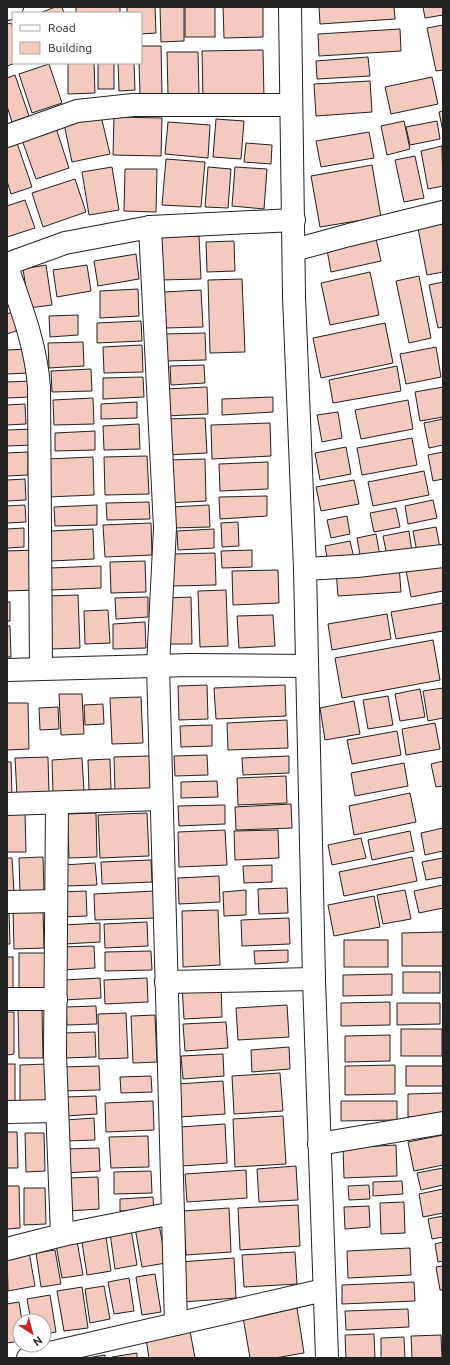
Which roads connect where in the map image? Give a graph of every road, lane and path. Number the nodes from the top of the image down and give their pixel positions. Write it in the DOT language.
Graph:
graph roads {
  1 [pos="12,7"];
  2 [pos="290,7"];
  3 [pos="7,9"];
  4 [pos="291,105"];
  5 [pos="7,136"];
  6 [pos="443,212"];
  7 [pos="294,220"];
  8 [pos="150,227"];
  9 [pos="294,250"];
  10 [pos="7,264"];
  11 [pos="7,267"];
  12 [pos="443,556"];
  13 [pos="305,569"];
  14 [pos="158,666"];
  15 [pos="307,666"];
  16 [pos="41,669"];
  17 [pos="7,670"];
  18 [pos="161,800"];
  19 [pos="57,803"];
  20 [pos="7,804"];
  21 [pos="56,901"];
  22 [pos="7,902"];
  23 [pos="314,979"];
  24 [pos="166,982"];
  25 [pos="56,998"];
  26 [pos="7,999"];
  27 [pos="57,1110"];
  28 [pos="7,1112"];
  29 [pos="443,1123"];
  30 [pos="319,1144"];
  31 [pos="173,1213"];
  32 [pos="62,1235"];
  33 [pos="7,1249"];
  34 [pos="324,1290"];
  35 [pos="176,1324"];
  36 [pos="28,1358"];
  37 [pos="327,1358"];
  1 -- 3 [label="street"];
  2 -- 4 [label="street"];
  4 -- 5 [label="street"];
  4 -- 7 [label="street"];
  6 -- 9 [label="street"];
  7 -- 8 [label="street"];
  7 -- 9 [label="street"];
  8 -- 10 [label="street"];
  8 -- 14 [label="street"];
  9 -- 13 [label="street"];
  11 -- 16 [label="street"];
  12 -- 13 [label="street"];
  13 -- 15 [label="street"];
  14 -- 15 [label="street"];
  14 -- 16 [label="street"];
  14 -- 18 [label="street"];
  15 -- 23 [label="street"];
  16 -- 17 [label="street"];
  18 -- 19 [label="street"];
  18 -- 24 [label="street"];
  19 -- 20 [label="street"];
  19 -- 21 [label="street"];
  21 -- 22 [label="street"];
  21 -- 25 [label="street"];
  23 -- 24 [label="street"];
  23 -- 30 [label="street"];
  24 -- 31 [label="street"];
  25 -- 26 [label="street"];
  25 -- 27 [label="street"];
  27 -- 28 [label="street"];
  27 -- 32 [label="street"];
  29 -- 30 [label="street"];
  30 -- 34 [label="street"];
  31 -- 32 [label="street"];
  31 -- 35 [label="street"];
  32 -- 33 [label="street"];
  34 -- 35 [label="street"];
  34 -- 37 [label="street"];
  35 -- 36 [label="street"];
}
